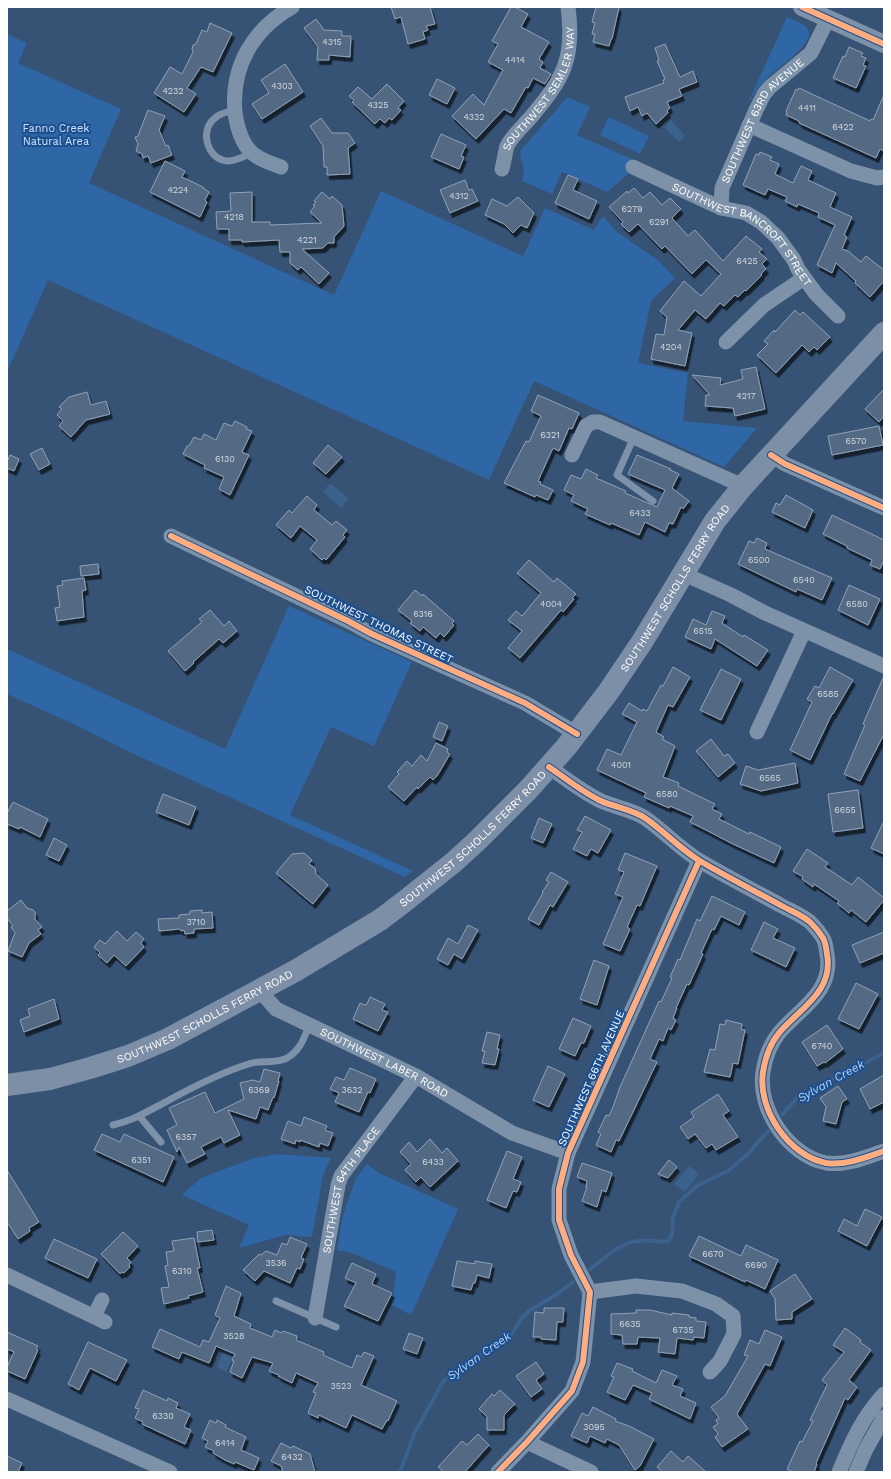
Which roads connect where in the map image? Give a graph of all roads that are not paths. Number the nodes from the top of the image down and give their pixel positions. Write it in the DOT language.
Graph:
graph roads {
  1 [pos="292,7"];
  2 [pos="568,7"];
  3 [pos="802,7"];
  4 [pos="828,19"];
  5 [pos="884,44"];
  6 [pos="235,110"];
  7 [pos="749,125"];
  8 [pos="252,153"];
  9 [pos="281,167"];
  10 [pos="633,167"];
  11 [pos="502,169"];
  12 [pos="884,177"];
  13 [pos="721,208"];
  14 [pos="804,278"];
  15 [pos="838,316"];
  16 [pos="884,333"];
  17 [pos="726,342"];
  18 [pos="634,437"];
  19 [pos="572,455"];
  20 [pos="771,455"];
  21 [pos="743,486"];
  22 [pos="653,501"];
  23 [pos="883,506"];
  24 [pos="171,536"];
  25 [pos="684,574"];
  26 [pos="804,631"];
  27 [pos="884,666"];
  28 [pos="757,732"];
  29 [pos="577,734"];
  30 [pos="548,767"];
  31 [pos="699,861"];
  32 [pos="260,991"];
  33 [pos="309,1026"];
  34 [pos="416,1076"];
  35 [pos="7,1085"];
  36 [pos="140,1117"];
  37 [pos="113,1125"];
  38 [pos="161,1142"];
  39 [pos="884,1151"];
  40 [pos="568,1153"];
  41 [pos="7,1275"];
  42 [pos="590,1292"];
  43 [pos="102,1300"];
  44 [pos="276,1302"];
  45 [pos="315,1318"];
  46 [pos="336,1327"];
  47 [pos="710,1372"];
  48 [pos="884,1394"];
  49 [pos="7,1399"];
  50 [pos="884,1417"];
  51 [pos="527,1442"];
  52 [pos="170,1472"];
  53 [pos="498,1472"];
  54 [pos="591,1472"];
  55 [pos="839,1472"];
  56 [pos="856,1472"];
  1 -- 6 [label="street"];
  2 -- 11 [label="street, SOUTHWEST SEMLER WAY"];
  3 -- 4 [label="street"];
  4 -- 5 [label="street"];
  4 -- 7 [label="street, SOUTHWEST 63RD AVENUE"];
  6 -- 8 [label="street"];
  6 -- 8 [label="lane"];
  7 -- 12 [label="street"];
  7 -- 13 [label="street, SOUTHWEST 63RD AVENUE"];
  8 -- 9 [label="street"];
  10 -- 13 [label="street, SOUTHWEST BANCROFT STREET"];
  13 -- 14 [label="street, SOUTHWEST BANCROFT STREET"];
  14 -- 15 [label="street, SOUTHWEST BANCROFT STREET"];
  14 -- 17 [label="street"];
  16 -- 20 [label="main road, SOUTHWEST SCHOLLS FERRY ROAD"];
  18 -- 19 [label="street"];
  18 -- 21 [label="street"];
  18 -- 22 [label="lane"];
  20 -- 21 [label="main road, SOUTHWEST SCHOLLS FERRY ROAD"];
  20 -- 23 [label="street"];
  21 -- 25 [label="main road, SOUTHWEST SCHOLLS FERRY ROAD"];
  24 -- 29 [label="street, SOUTHWEST THOMAS STREET"];
  25 -- 26 [label="street"];
  25 -- 29 [label="main road, SOUTHWEST SCHOLLS FERRY ROAD"];
  26 -- 27 [label="street"];
  26 -- 28 [label="street"];
  29 -- 30 [label="main road, SOUTHWEST SCHOLLS FERRY ROAD"];
  30 -- 31 [label="street"];
  30 -- 32 [label="main road, SOUTHWEST SCHOLLS FERRY ROAD"];
  31 -- 39 [label="street"];
  31 -- 40 [label="street, SOUTHWEST 66TH AVENUE"];
  32 -- 33 [label="street, SOUTHWEST LABER ROAD"];
  32 -- 35 [label="main road, SOUTHWEST SCHOLLS FERRY ROAD"];
  33 -- 34 [label="street, SOUTHWEST LABER ROAD"];
  33 -- 36 [label="lane"];
  34 -- 40 [label="street, SOUTHWEST LABER ROAD"];
  34 -- 45 [label="street, SOUTHWEST 64TH PLACE"];
  36 -- 37 [label="lane"];
  36 -- 38 [label="lane"];
  40 -- 42 [label="street, SOUTHWEST 66TH AVENUE"];
  41 -- 43 [label="street"];
  42 -- 47 [label="street"];
  42 -- 51 [label="street"];
  44 -- 45 [label="lane"];
  45 -- 46 [label="lane"];
  48 -- 55 [label="street"];
  49 -- 52 [label="street"];
  50 -- 56 [label="street"];
  51 -- 53 [label="street"];
  51 -- 54 [label="street"];
}
